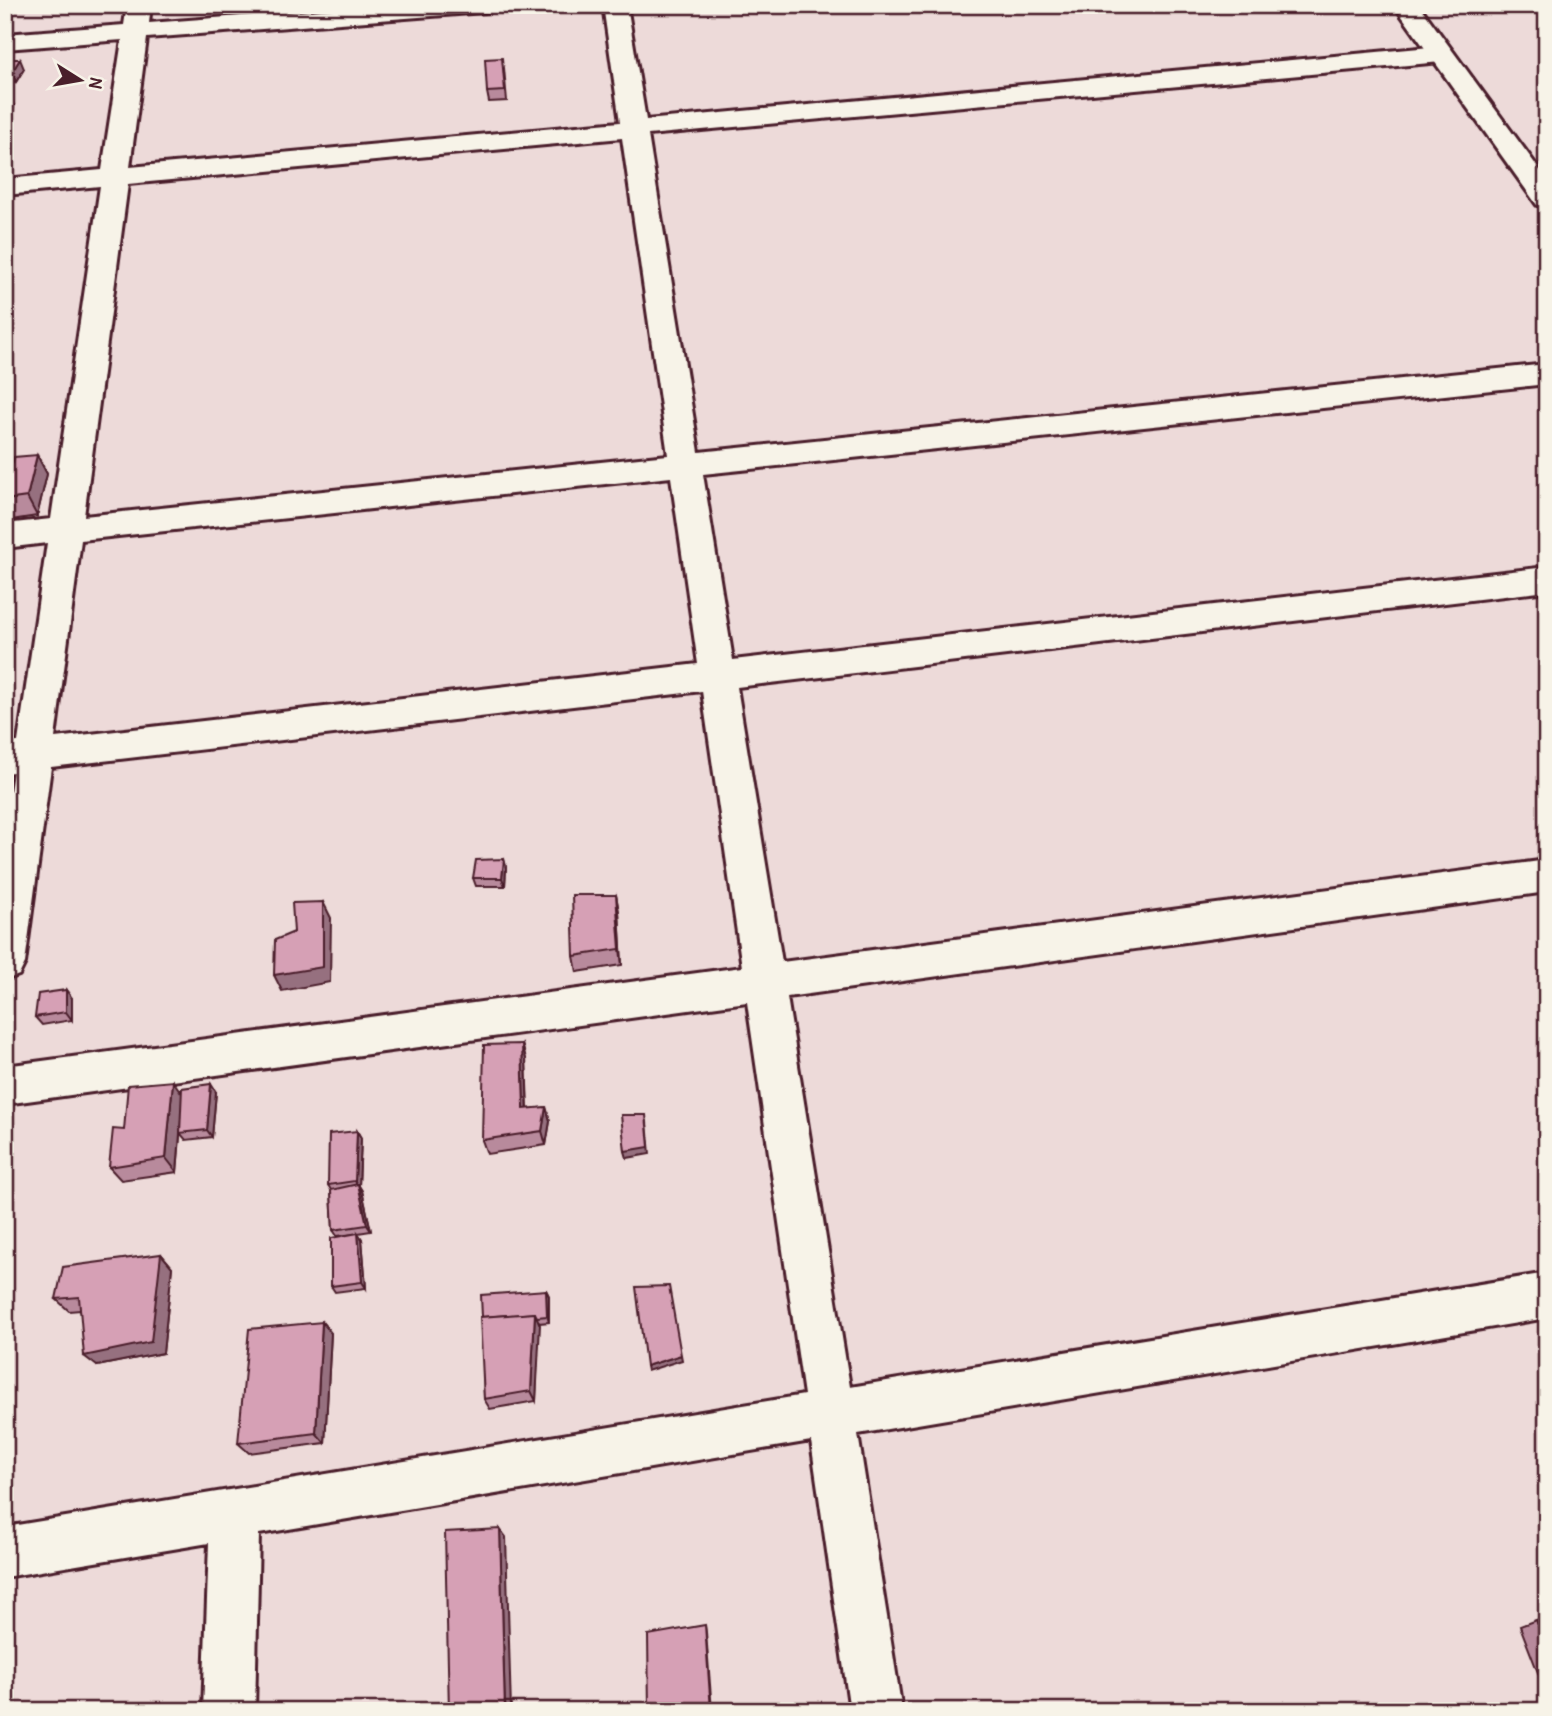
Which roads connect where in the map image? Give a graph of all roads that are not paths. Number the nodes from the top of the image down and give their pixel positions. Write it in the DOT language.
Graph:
graph roads {
  1 [pos="484,5"];
  2 [pos="615,5"];
  3 [pos="1406,5"];
  4 [pos="137,19"];
  5 [pos="5,42"];
  6 [pos="1441,54"];
  7 [pos="634,129"];
  8 [pos="115,177"];
  9 [pos="5,187"];
  10 [pos="1547,199"];
  11 [pos="1547,374"];
  12 [pos="685,466"];
  13 [pos="66,530"];
  14 [pos="5,536"];
  15 [pos="1547,579"];
  16 [pos="717,676"];
  17 [pos="20,757"];
  18 [pos="1547,876"];
  19 [pos="5,963"];
  20 [pos="764,983"];
  21 [pos="5,1084"];
  22 [pos="1547,1295"];
  23 [pos="831,1416"];
  24 [pos="235,1514"];
  25 [pos="5,1552"];
  26 [pos="229,1711"];
  27 [pos="876,1711"];
  1 -- 4 [label="street"];
  2 -- 7 [label="street"];
  3 -- 6 [label="street"];
  4 -- 5 [label="street"];
  4 -- 8 [label="street"];
  6 -- 7 [label="street"];
  6 -- 10 [label="street"];
  7 -- 8 [label="street"];
  7 -- 12 [label="street"];
  8 -- 9 [label="street"];
  8 -- 13 [label="street"];
  11 -- 12 [label="street"];
  12 -- 13 [label="street"];
  12 -- 16 [label="street"];
  13 -- 14 [label="street"];
  13 -- 17 [label="street"];
  15 -- 16 [label="street"];
  16 -- 17 [label="street"];
  16 -- 20 [label="street"];
  17 -- 19 [label="street"];
  18 -- 20 [label="street"];
  20 -- 21 [label="street"];
  20 -- 23 [label="street"];
  22 -- 23 [label="street"];
  23 -- 24 [label="street"];
  23 -- 27 [label="street"];
  24 -- 25 [label="street"];
  24 -- 26 [label="street"];
}
